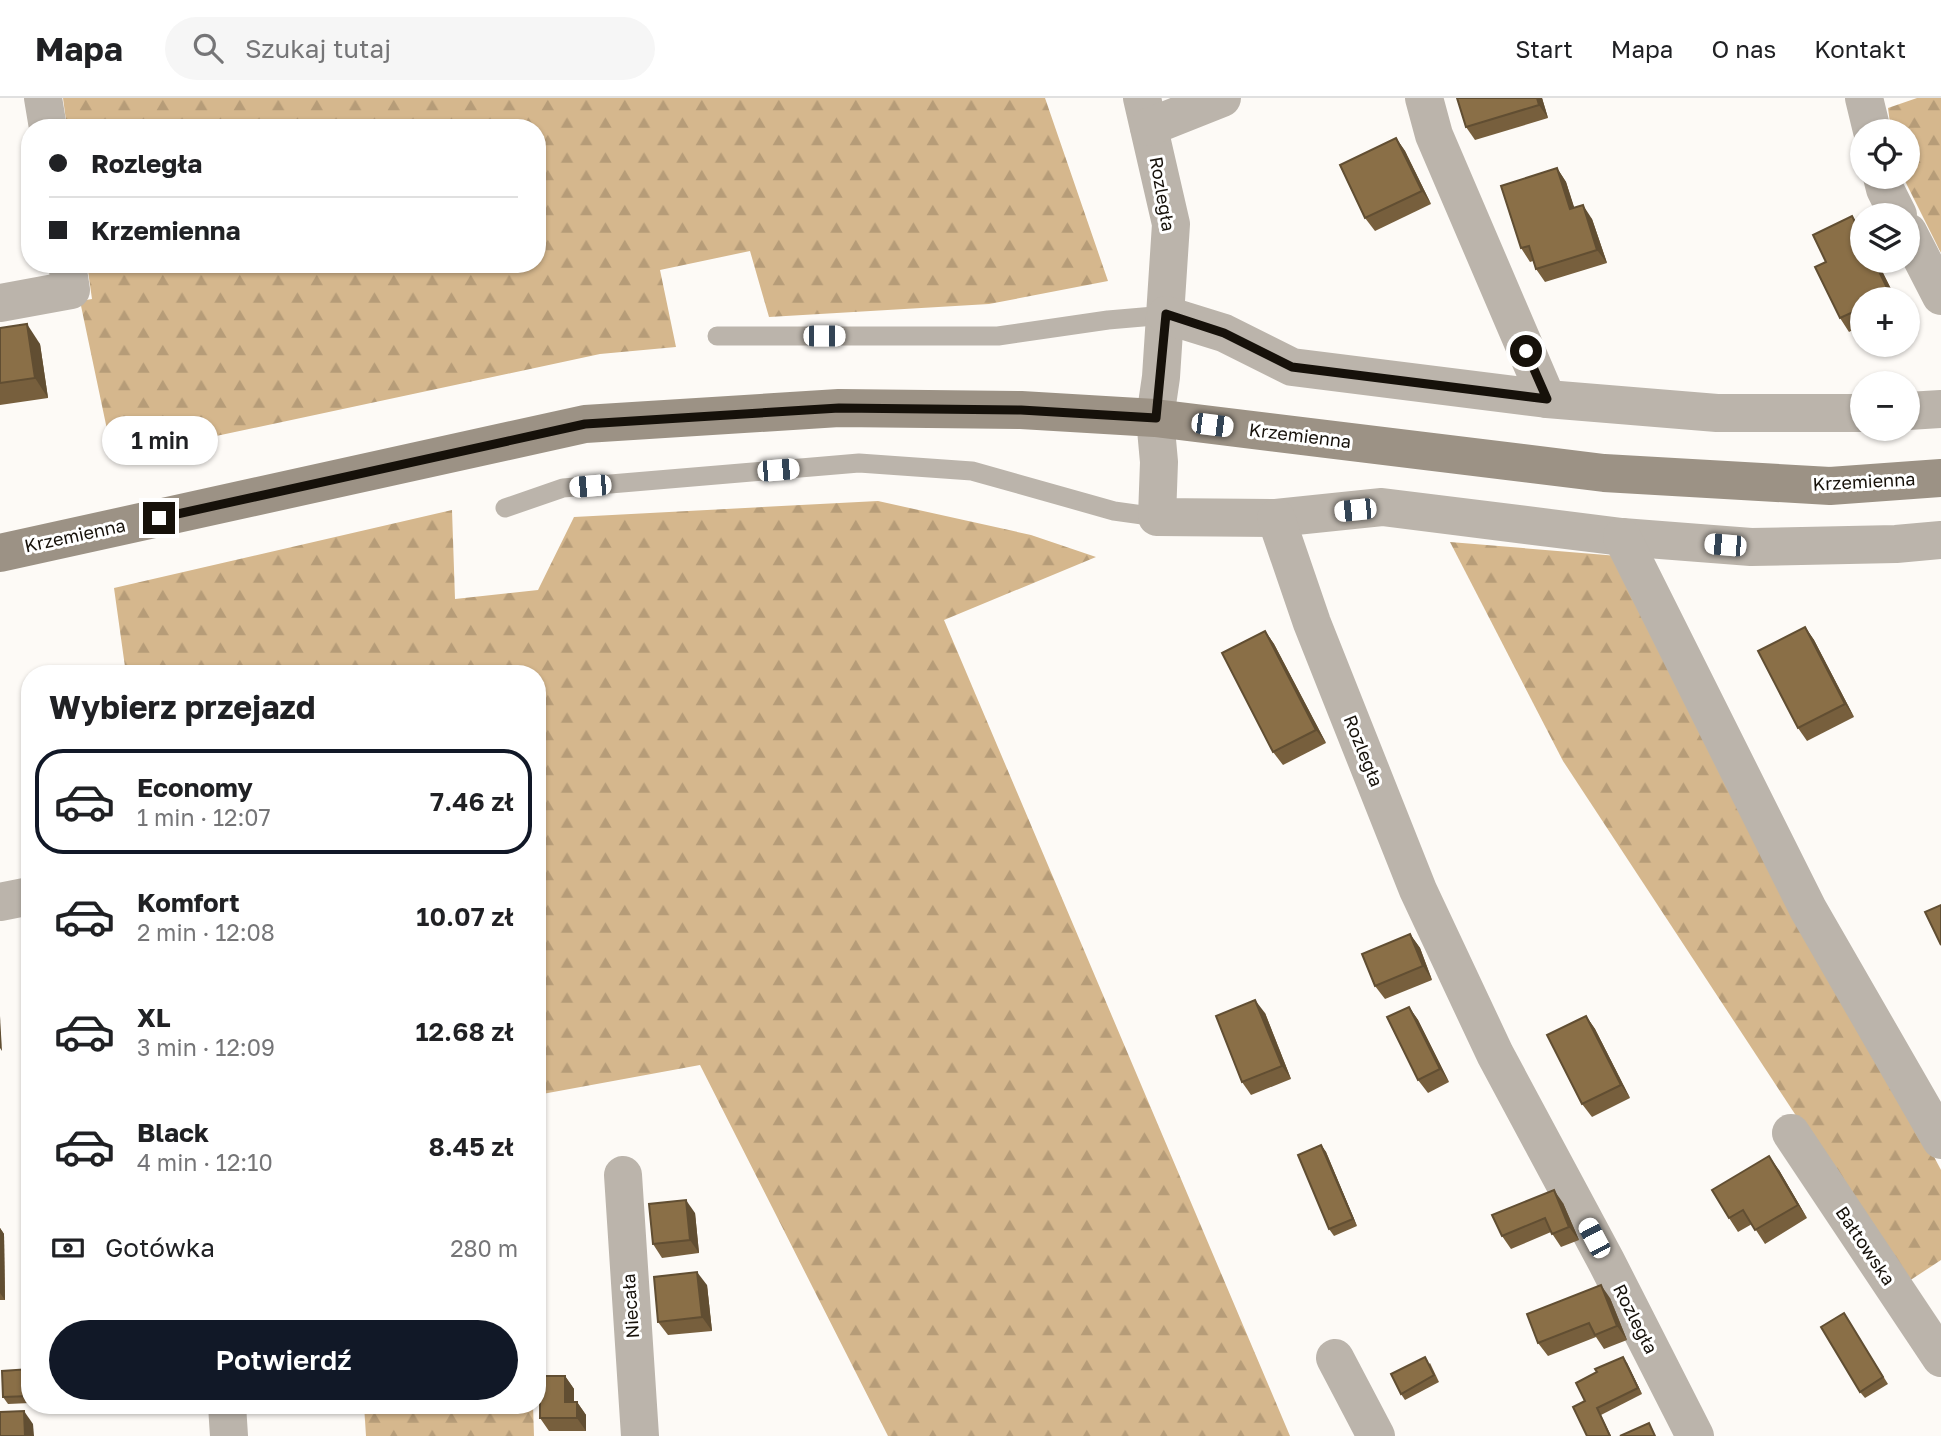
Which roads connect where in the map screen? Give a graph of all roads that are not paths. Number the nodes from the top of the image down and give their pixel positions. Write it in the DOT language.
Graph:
graph roads {
  1 [pos="43,98"];
  2 [pos="1222,98"];
  3 [pos="1424,98"];
  4 [pos="1864,98"];
  5 [pos="1146,113"];
  6 [pos="46,119"];
  7 [pos="1869,119"];
  8 [pos="1920,255"];
  9 [pos="69,277"];
  10 [pos="1941,296"];
  11 [pos="0,303"];
  12 [pos="1166,314"];
  13 [pos="717,336"];
  14 [pos="1547,399"];
  15 [pos="1941,409"];
  16 [pos="1920,410"];
  17 [pos="1850,413"];
  18 [pos="1156,418"];
  19 [pos="1941,478"];
  20 [pos="505,508"];
  21 [pos="1157,517"];
  22 [pos="1276,519"];
  23 [pos="1622,537"];
  24 [pos="1941,540"];
  25 [pos="0,553"];
  26 [pos="21,898"];
  27 [pos="0,902"];
  28 [pos="1791,1133"];
  29 [pos="1941,1140"];
  30 [pos="623,1175"];
  31 [pos="1335,1358"];
  32 [pos="1941,1358"];
  33 [pos="228,1414"];
  34 [pos="229,1436"];
  35 [pos="640,1436"];
  36 [pos="1376,1436"];
  37 [pos="1695,1436"];
  1 -- 6 [label="street"];
  2 -- 5 [label="street, Rozległa"];
  3 -- 14 [label="street"];
  4 -- 7 [label="street"];
  5 -- 12 [label="street, Rozległa"];
  8 -- 10 [label="street"];
  9 -- 11 [label="street"];
  12 -- 13 [label="lane"];
  12 -- 14 [label="street"];
  12 -- 18 [label="street, Rozległa"];
  14 -- 17 [label="street"];
  15 -- 16 [label="street"];
  18 -- 19 [label="main road, Krzemienna"];
  18 -- 21 [label="street, Rozległa"];
  18 -- 25 [label="main road, Krzemienna"];
  20 -- 21 [label="lane"];
  21 -- 22 [label="street"];
  22 -- 23 [label="street"];
  22 -- 37 [label="street, Rozległa"];
  23 -- 24 [label="street"];
  23 -- 29 [label="street"];
  26 -- 27 [label="street"];
  28 -- 32 [label="street, Bałtowska"];
  30 -- 35 [label="street, Niecała"];
  31 -- 36 [label="street"];
  33 -- 34 [label="street"];
}
